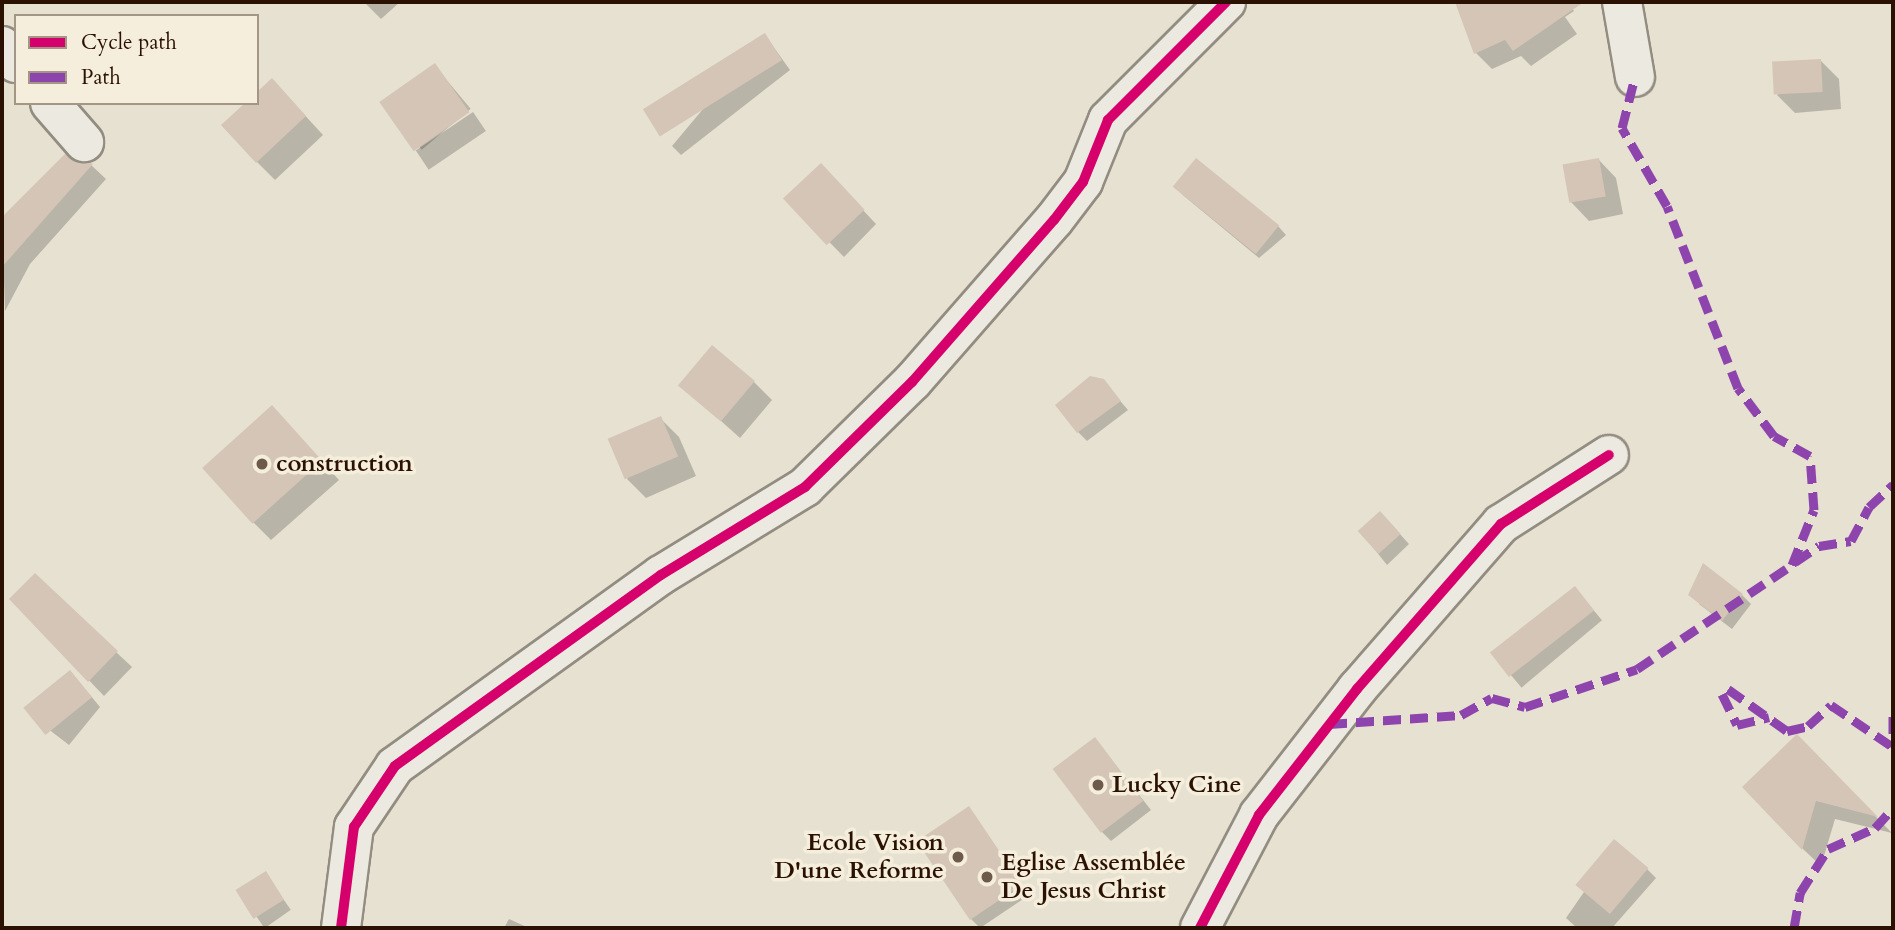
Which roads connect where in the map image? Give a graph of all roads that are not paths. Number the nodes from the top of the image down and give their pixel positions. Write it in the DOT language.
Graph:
graph roads {
  1 [pos="1226,2"];
  2 [pos="1622,2"];
  3 [pos="2,46"];
  4 [pos="14,61"];
  5 [pos="1635,77"];
  6 [pos="52,105"];
  7 [pos="84,142"];
  8 [pos="1609,455"];
  9 [pos="341,928"];
  10 [pos="1200,928"];
  1 -- 9 [label="street"];
  2 -- 5 [label="street"];
  3 -- 4 [label="street"];
  6 -- 7 [label="street"];
  8 -- 10 [label="street"];
}
